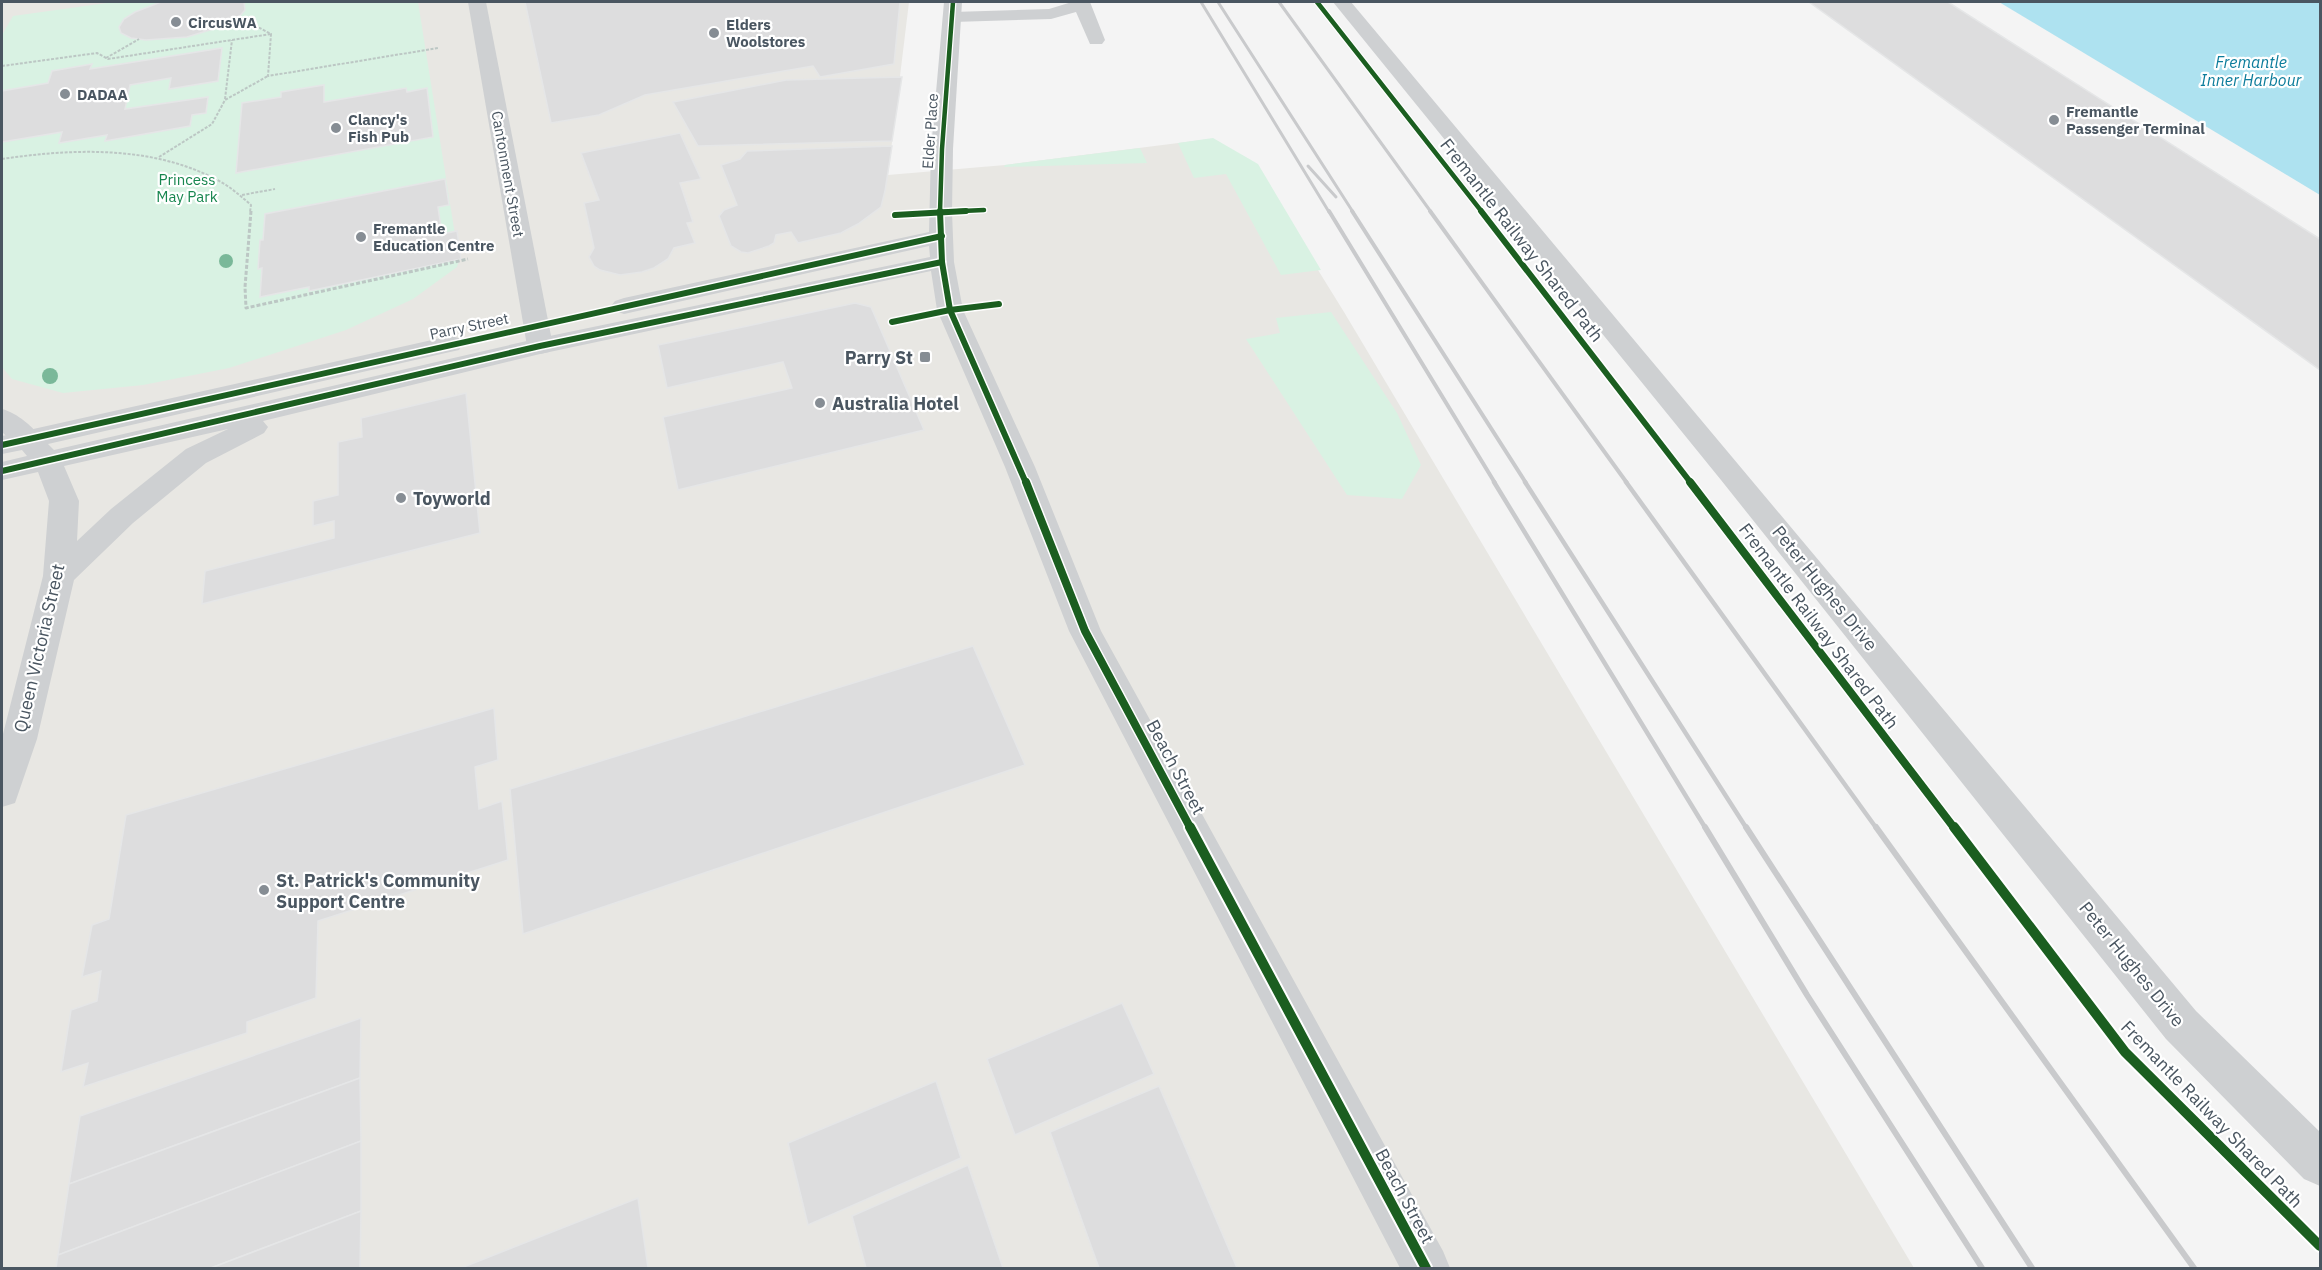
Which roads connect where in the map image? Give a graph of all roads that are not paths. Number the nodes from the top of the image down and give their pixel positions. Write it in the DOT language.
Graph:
graph roads {
  1 [pos="477,2"];
  2 [pos="1342,2"];
  3 [pos="1082,3"];
  4 [pos="1039,8"];
  5 [pos="953,9"];
  6 [pos="1096,40"];
  7 [pos="942,249"];
  8 [pos="537,335"];
  9 [pos="298,404"];
  10 [pos="2,418"];
  11 [pos="26,448"];
  12 [pos="2,471"];
  13 [pos="59,576"];
  14 [pos="2,792"];
  15 [pos="2320,1162"];
  16 [pos="1426,1269"];
  1 -- 8 [label="street, Cantonment Street"];
  2 -- 15 [label="street, Peter Hughes Drive"];
  3 -- 4 [label="lane"];
  3 -- 6 [label="lane"];
  4 -- 5 [label="lane"];
  5 -- 7 [label="street, Elder Place"];
  7 -- 8 [label="street, Parry Street"];
  7 -- 16 [label="street, Beach Street"];
  8 -- 9 [label="street, Parry Street"];
  8 -- 11 [label="street, Parry Street"];
  9 -- 11 [label="street, Parry Street"];
  9 -- 13 [label="street"];
  10 -- 11 [label="street"];
  11 -- 12 [label="street, Parry Street"];
  11 -- 13 [label="street, Queen Victoria Street"];
  13 -- 14 [label="street, Queen Victoria Street"];
}
